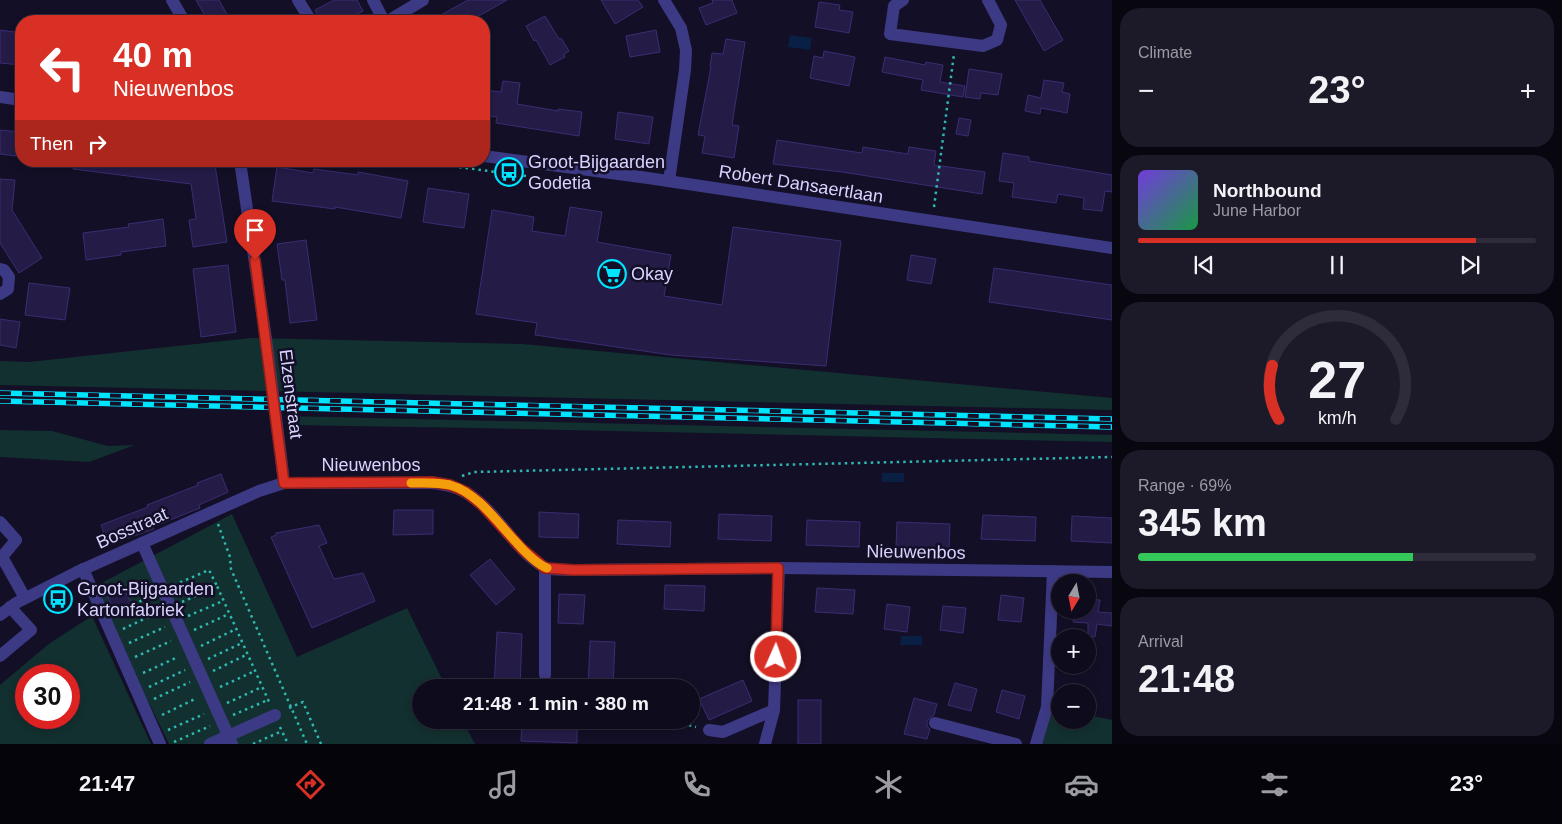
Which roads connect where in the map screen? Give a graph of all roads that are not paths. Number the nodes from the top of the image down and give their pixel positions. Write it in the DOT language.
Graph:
graph roads {
  1 [pos="172,0"];
  2 [pos="298,0"];
  3 [pos="373,0"];
  4 [pos="423,0"];
  5 [pos="664,0"];
  6 [pos="904,0"];
  7 [pos="988,0"];
  8 [pos="181,15"];
  9 [pos="307,15"];
  10 [pos="382,15"];
  11 [pos="397,15"];
  12 [pos="0,97"];
  13 [pos="15,99"];
  14 [pos="490,157"];
  15 [pos="241,167"];
  16 [pos="669,182"];
  17 [pos="1112,248"];
  18 [pos="0,269"];
  19 [pos="0,294"];
  20 [pos="284,483"];
  21 [pos="0,522"];
  22 [pos="142,544"];
  23 [pos="545,568"];
  24 [pos="778,568"];
  25 [pos="83,569"];
  26 [pos="1053,571"];
  27 [pos="1112,572"];
  28 [pos="26,598"];
  29 [pos="5,611"];
  30 [pos="0,656"];
  31 [pos="545,675"];
  32 [pos="774,710"];
  33 [pos="275,715"];
  34 [pos="935,723"];
  35 [pos="710,730"];
  36 [pos="230,740"];
  37 [pos="160,744"];
  38 [pos="210,744"];
  39 [pos="765,744"];
  40 [pos="1016,744"];
  41 [pos="1036,744"];
  1 -- 8 [label="street"];
  2 -- 9 [label="street"];
  3 -- 10 [label="street"];
  4 -- 11 [label="street"];
  5 -- 16 [label="street"];
  6 -- 7 [label="street"];
  12 -- 13 [label="street"];
  14 -- 16 [label="street, Robert Dansaertlaan"];
  15 -- 20 [label="street, Elzenstraat, bridge"];
  16 -- 17 [label="street, Robert Dansaertlaan"];
  18 -- 19 [label="street"];
  20 -- 22 [label="street, Bosstraat"];
  20 -- 23 [label="street, Nieuwenbos"];
  21 -- 28 [label="street"];
  22 -- 25 [label="street, Bosstraat"];
  22 -- 36 [label="street"];
  23 -- 24 [label="street, Nieuwenbos"];
  23 -- 31 [label="street"];
  24 -- 26 [label="street, Nieuwenbos"];
  24 -- 32 [label="street"];
  25 -- 28 [label="street, Bosstraat"];
  25 -- 37 [label="street"];
  26 -- 27 [label="street, Nieuwenbos"];
  26 -- 41 [label="street"];
  28 -- 29 [label="street, Bosstraat"];
  29 -- 30 [label="street"];
  32 -- 35 [label="street"];
  32 -- 39 [label="street"];
  33 -- 36 [label="street"];
  34 -- 40 [label="street"];
  36 -- 38 [label="street"];
}
